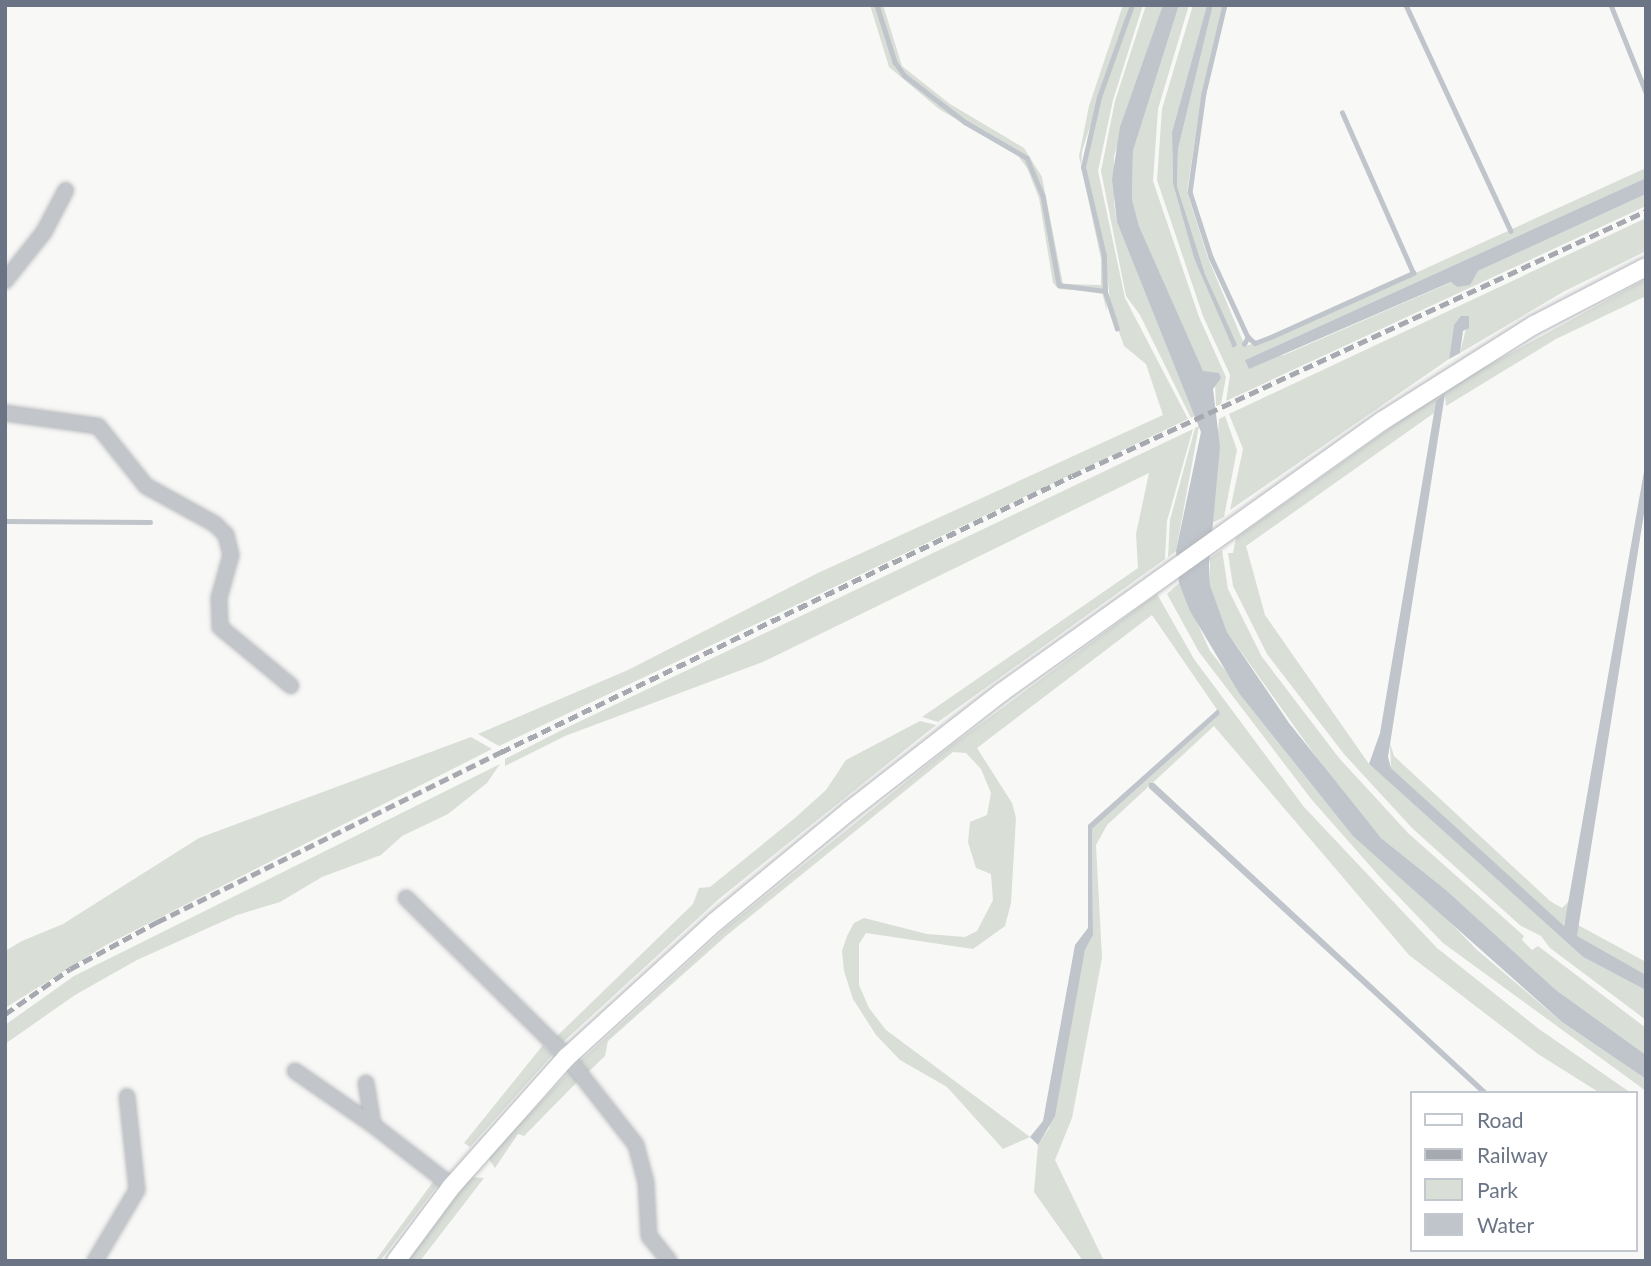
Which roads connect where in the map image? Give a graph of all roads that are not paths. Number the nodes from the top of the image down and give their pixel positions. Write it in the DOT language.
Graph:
graph roads {
  1 [pos="66,190"];
  2 [pos="1646,267"];
  3 [pos="5,281"];
  4 [pos="5,413"];
  5 [pos="291,687"];
  6 [pos="406,898"];
  7 [pos="567,1057"];
  8 [pos="295,1071"];
  9 [pos="366,1083"];
  10 [pos="127,1097"];
  11 [pos="373,1125"];
  12 [pos="452,1186"];
  13 [pos="95,1261"];
  14 [pos="396,1261"];
  15 [pos="669,1261"];
  1 -- 3 [label="street"];
  2 -- 7 [label="main road"];
  4 -- 5 [label="street"];
  6 -- 7 [label="street"];
  7 -- 12 [label="main road"];
  7 -- 15 [label="street"];
  8 -- 11 [label="street"];
  9 -- 11 [label="street"];
  10 -- 13 [label="street"];
  11 -- 12 [label="street"];
  12 -- 14 [label="main road"];
}
